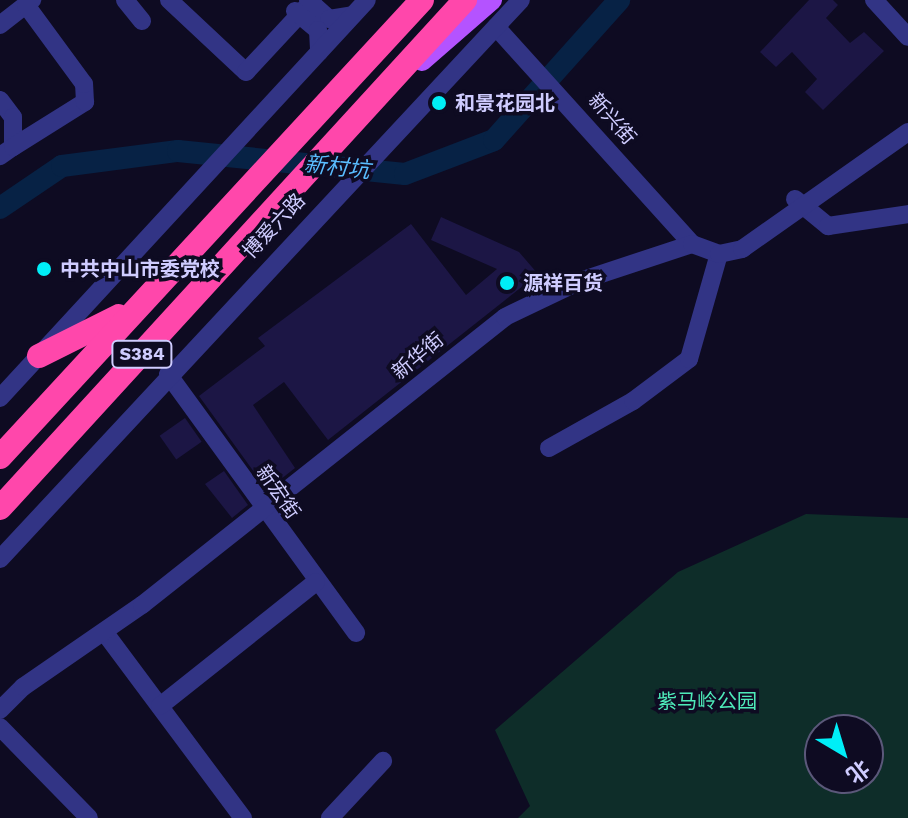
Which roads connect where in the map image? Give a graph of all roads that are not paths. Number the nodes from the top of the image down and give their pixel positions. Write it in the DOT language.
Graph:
graph roads {
  1 [pos="125,0"];
  2 [pos="172,0"];
  3 [pos="367,0"];
  4 [pos="415,0"];
  5 [pos="422,0"];
  6 [pos="465,0"];
  7 [pos="492,0"];
  8 [pos="521,0"];
  9 [pos="874,0"];
  10 [pos="29,2"];
  11 [pos="305,5"];
  12 [pos="353,15"];
  13 [pos="142,21"];
  14 [pos="401,23"];
  15 [pos="0,25"];
  16 [pos="496,27"];
  17 [pos="908,37"];
  18 [pos="319,52"];
  19 [pos="0,100"];
  20 [pos="368,108"];
  21 [pos="908,132"];
  22 [pos="6,151"];
  23 [pos="800,204"];
  24 [pos="908,214"];
  25 [pos="692,244"];
  26 [pos="719,254"];
  27 [pos="131,310"];
  28 [pos="39,356"];
  29 [pos="168,374"];
  30 [pos="0,398"];
  31 [pos="549,448"];
  32 [pos="0,457"];
  33 [pos="0,508"];
  34 [pos="262,509"];
  35 [pos="0,559"];
  36 [pos="316,582"];
  37 [pos="105,633"];
  38 [pos="356,633"];
  39 [pos="160,706"];
  40 [pos="0,710"];
  41 [pos="0,727"];
  42 [pos="383,761"];
  43 [pos="89,818"];
  44 [pos="243,818"];
  45 [pos="330,818"];
  1 -- 13 [label="street"];
  2 -- 11 [label="street"];
  3 -- 12 [label="street"];
  4 -- 14 [label="main road"];
  5 -- 14 [label="highway, S384"];
  6 -- 20 [label="highway, 博爱六路 / S384"];
  7 -- 20 [label="main road"];
  8 -- 16 [label="street, 博爱六路"];
  9 -- 17 [label="street"];
  10 -- 15 [label="street"];
  10 -- 22 [label="street"];
  11 -- 12 [label="street"];
  11 -- 18 [label="street"];
  12 -- 18 [label="street"];
  14 -- 27 [label="highway, S384"];
  16 -- 25 [label="street, 新兴街"];
  16 -- 29 [label="street, 博爱六路"];
  18 -- 28 [label="street"];
  19 -- 22 [label="street"];
  20 -- 33 [label="highway, 博爱六路 / S384"];
  21 -- 23 [label="street"];
  23 -- 24 [label="street"];
  23 -- 26 [label="street"];
  25 -- 26 [label="street"];
  25 -- 34 [label="street, 新华街"];
  26 -- 31 [label="street"];
  27 -- 28 [label="highway"];
  27 -- 32 [label="highway, S384"];
  28 -- 30 [label="street"];
  29 -- 34 [label="street, 新宏街"];
  29 -- 35 [label="street, 博爱六路"];
  34 -- 36 [label="street, 新宏街"];
  34 -- 37 [label="street, 新华街"];
  36 -- 38 [label="street, 新宏街"];
  36 -- 39 [label="street"];
  37 -- 39 [label="street"];
  37 -- 40 [label="street, 新华街"];
  39 -- 44 [label="street"];
  41 -- 43 [label="street"];
  42 -- 45 [label="street"];
}
